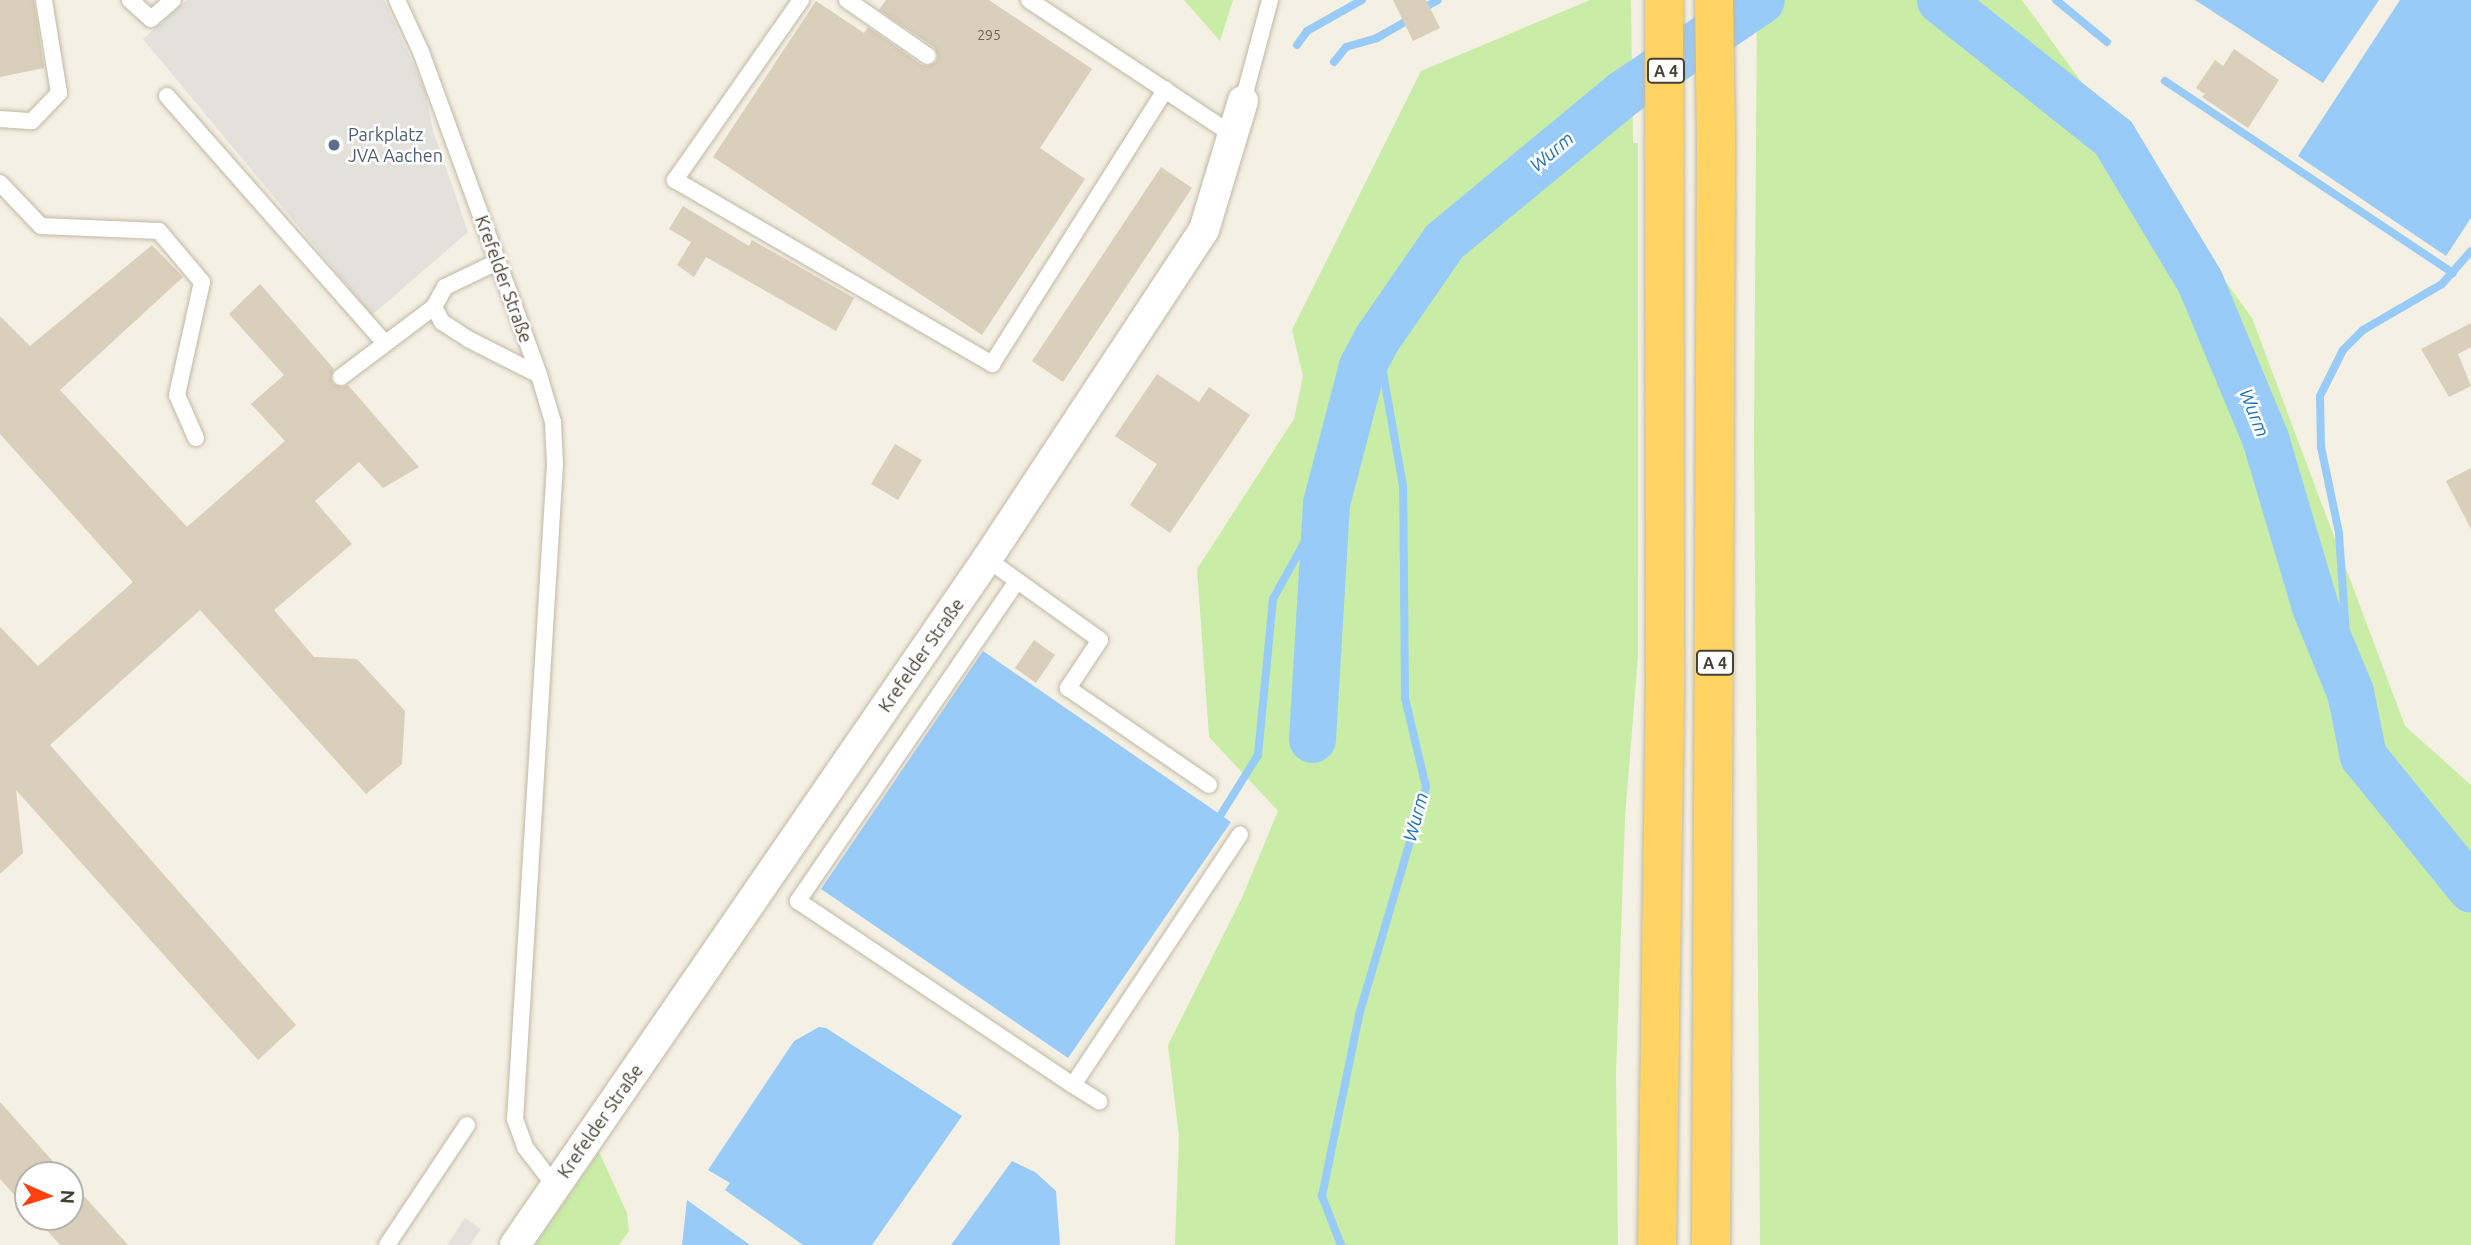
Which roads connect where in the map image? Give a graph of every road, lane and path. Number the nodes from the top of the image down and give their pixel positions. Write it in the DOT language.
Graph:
graph roads {
  1 [pos="44,0"];
  2 [pos="130,0"];
  3 [pos="173,0"];
  4 [pos="397,0"];
  5 [pos="801,0"];
  6 [pos="848,0"];
  7 [pos="1029,0"];
  8 [pos="1270,0"];
  9 [pos="1664,0"];
  10 [pos="1714,0"];
  11 [pos="928,56"];
  12 [pos="1166,89"];
  13 [pos="167,96"];
  14 [pos="1243,101"];
  15 [pos="0,120"];
  16 [pos="1233,135"];
  17 [pos="0,183"];
  18 [pos="497,262"];
  19 [pos="434,307"];
  20 [pos="384,342"];
  21 [pos="539,375"];
  22 [pos="341,377"];
  23 [pos="197,438"];
  24 [pos="987,559"];
  25 [pos="1017,581"];
  26 [pos="1209,785"];
  27 [pos="1240,835"];
  28 [pos="1073,1085"];
  29 [pos="1099,1101"];
  30 [pos="467,1125"];
  31 [pos="555,1186"];
  32 [pos="387,1245"];
  33 [pos="515,1245"];
  34 [pos="1657,1245"];
  35 [pos="1711,1245"];
  1 -- 15 [label="lane"];
  2 -- 3 [label="lane"];
  4 -- 18 [label="lane, Krefelder Straße"];
  5 -- 12 [label="lane"];
  6 -- 11 [label="lane"];
  7 -- 12 [label="lane"];
  8 -- 14 [label="lane"];
  9 -- 34 [label="highway, A 4"];
  10 -- 35 [label="highway, A 4"];
  12 -- 16 [label="lane"];
  13 -- 20 [label="lane"];
  14 -- 16 [label="street, Krefelder Straße"];
  16 -- 24 [label="street, Krefelder Straße"];
  17 -- 23 [label="lane"];
  18 -- 19 [label="lane"];
  18 -- 21 [label="lane, Krefelder Straße"];
  19 -- 20 [label="lane"];
  19 -- 21 [label="lane"];
  20 -- 22 [label="lane"];
  21 -- 31 [label="lane, Krefelder Straße"];
  24 -- 25 [label="lane"];
  24 -- 31 [label="street, Krefelder Straße"];
  25 -- 26 [label="lane"];
  25 -- 28 [label="lane"];
  27 -- 28 [label="lane"];
  28 -- 29 [label="lane"];
  30 -- 32 [label="lane"];
  31 -- 33 [label="street, Krefelder Straße"];
}
